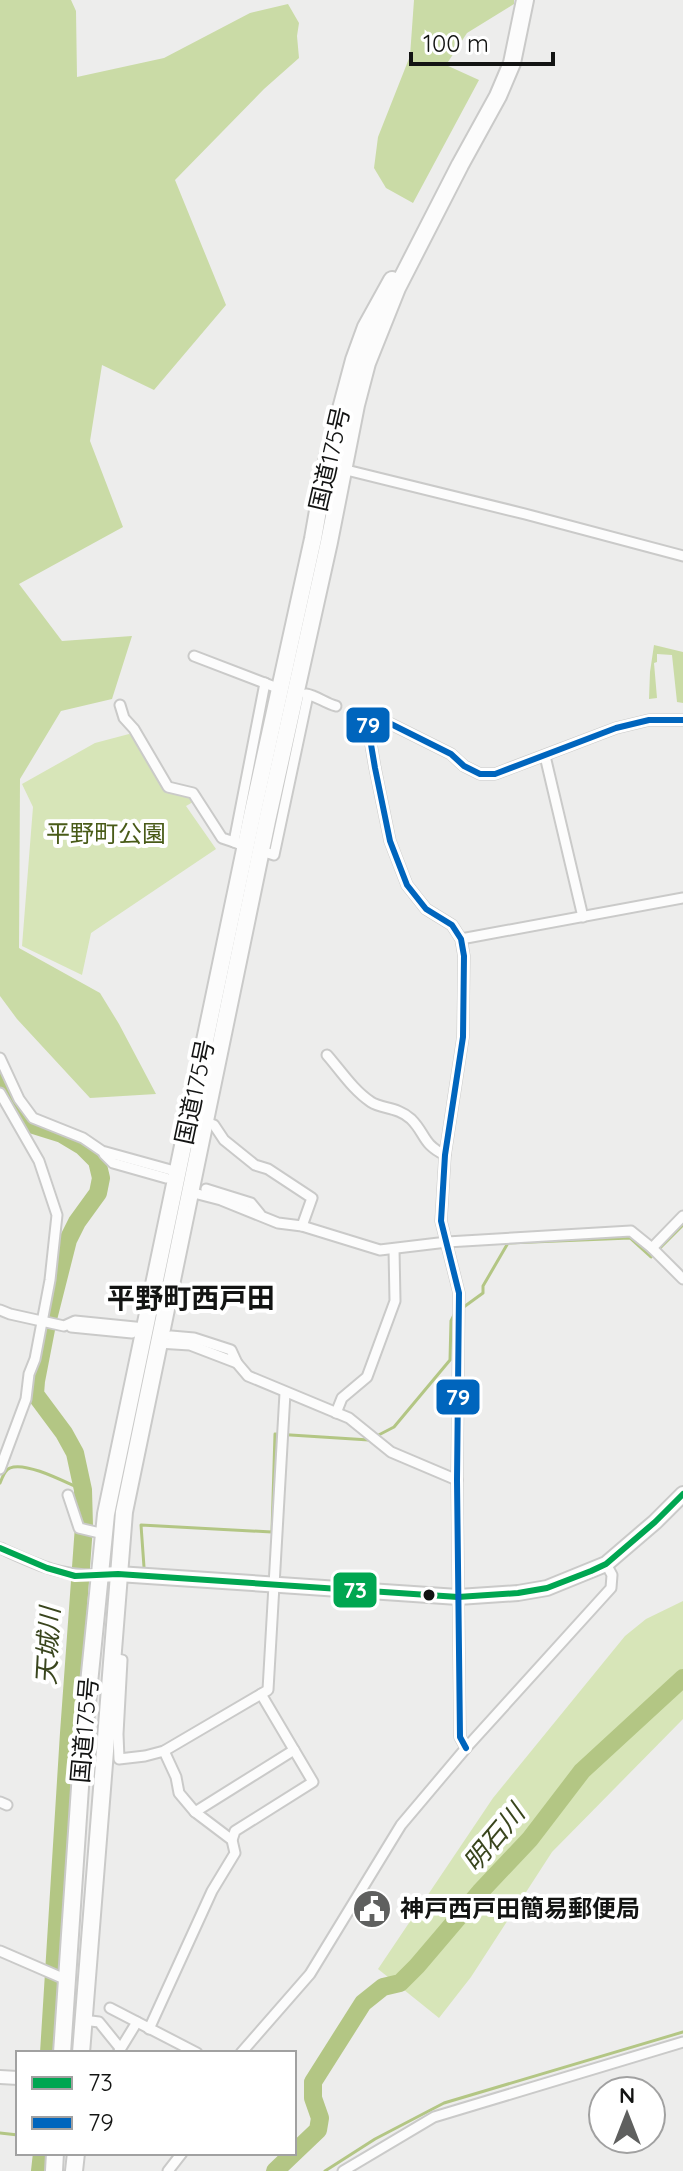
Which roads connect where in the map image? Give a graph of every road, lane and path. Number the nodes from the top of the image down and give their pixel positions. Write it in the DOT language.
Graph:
graph roads {
  1 [pos="525,0"];
  2 [pos="460,165"];
  3 [pos="326,465"];
  4 [pos="343,469"];
  5 [pos="683,556"];
  6 [pos="194,656"];
  7 [pos="287,690"];
  8 [pos="120,705"];
  9 [pos="336,706"];
  10 [pos="683,720"];
  11 [pos="545,756"];
  12 [pos="247,846"];
  13 [pos="683,898"];
  14 [pos="583,917"];
  15 [pos="461,939"];
  16 [pos="327,1055"];
  17 [pos="0,1058"];
  18 [pos="0,1093"];
  19 [pos="19,1099"];
  20 [pos="7,1106"];
  21 [pos="205,1122"];
  22 [pos="445,1155"];
  23 [pos="172,1175"];
  24 [pos="198,1190"];
  25 [pos="261,1216"];
  26 [pos="683,1216"];
  27 [pos="302,1226"];
  28 [pos="447,1242"];
  29 [pos="652,1248"];
  30 [pos="394,1249"];
  31 [pos="683,1279"];
  32 [pos="0,1310"];
  33 [pos="42,1321"];
  34 [pos="138,1330"];
  35 [pos="165,1340"];
  36 [pos="237,1363"];
  37 [pos="285,1393"];
  38 [pos="336,1413"];
  39 [pos="0,1469"];
  40 [pos="457,1480"];
  41 [pos="683,1494"];
  42 [pos="68,1495"];
  43 [pos="104,1534"];
  44 [pos="0,1548"];
  45 [pos="606,1564"];
  46 [pos="118,1574"];
  47 [pos="99,1575"];
  48 [pos="273,1585"];
  49 [pos="458,1597"];
  50 [pos="113,1658"];
  51 [pos="261,1694"];
  52 [pos="466,1748"];
  53 [pos="294,1750"];
  54 [pos="164,1751"];
  55 [pos="195,1812"];
  56 [pos="232,1840"];
  57 [pos="0,1951"];
  58 [pos="67,1980"];
  59 [pos="110,2008"];
  60 [pos="83,2020"];
  61 [pos="137,2022"];
  62 [pos="149,2029"];
  63 [pos="683,2042"];
  64 [pos="62,2051"];
  65 [pos="81,2051"];
  66 [pos="119,2051"];
  67 [pos="193,2051"];
  68 [pos="243,2051"];
  69 [pos="180,2155"];
  70 [pos="168,2171"];
  71 [pos="343,2171"];
  1 -- 2 [label="highway, 国道175号"];
  2 -- 3 [label="highway, 国道175号"];
  2 -- 4 [label="highway, 国道175号"];
  3 -- 4 [label="street"];
  3 -- 7 [label="highway, 国道175号"];
  4 -- 5 [label="street"];
  4 -- 7 [label="highway, 国道175号"];
  6 -- 7 [label="street"];
  7 -- 9 [label="street"];
  7 -- 12 [label="highway, 国道175号"];
  7 -- 12 [label="street"];
  8 -- 12 [label="street"];
  10 -- 11 [label="street"];
  11 -- 14 [label="street"];
  11 -- 15 [label="street"];
  12 -- 21 [label="highway, 国道175号"];
  12 -- 23 [label="highway, 国道175号"];
  13 -- 14 [label="street"];
  14 -- 15 [label="street"];
  15 -- 22 [label="street"];
  16 -- 22 [label="street"];
  17 -- 19 [label="street"];
  18 -- 20 [label="street"];
  19 -- 20 [label="street"];
  19 -- 23 [label="street"];
  20 -- 33 [label="street"];
  21 -- 24 [label="highway, 国道175号"];
  21 -- 27 [label="street"];
  22 -- 28 [label="street"];
  23 -- 34 [label="highway, 国道175号"];
  24 -- 25 [label="street"];
  24 -- 25 [label="street"];
  24 -- 35 [label="highway, 国道175号"];
  25 -- 27 [label="street"];
  26 -- 29 [label="street"];
  27 -- 30 [label="street"];
  28 -- 29 [label="street"];
  28 -- 30 [label="street"];
  28 -- 40 [label="street"];
  29 -- 31 [label="street"];
  30 -- 38 [label="street"];
  32 -- 33 [label="street"];
  33 -- 34 [label="street"];
  33 -- 39 [label="street"];
  34 -- 43 [label="highway, 国道175号"];
  35 -- 36 [label="street"];
  35 -- 36 [label="street"];
  35 -- 46 [label="highway, 国道175号"];
  36 -- 37 [label="street"];
  37 -- 38 [label="street"];
  37 -- 48 [label="street"];
  38 -- 40 [label="street"];
  40 -- 49 [label="street"];
  41 -- 45 [label="main road"];
  42 -- 43 [label="street"];
  43 -- 47 [label="highway, 国道175号"];
  44 -- 47 [label="street"];
  45 -- 49 [label="main road"];
  45 -- 52 [label="street"];
  46 -- 47 [label="main road"];
  46 -- 48 [label="main road"];
  46 -- 50 [label="highway, 国道175号"];
  47 -- 58 [label="highway, 国道175号"];
  48 -- 49 [label="main road"];
  48 -- 51 [label="street"];
  49 -- 52 [label="street"];
  50 -- 54 [label="street"];
  50 -- 60 [label="highway, 国道175号"];
  51 -- 53 [label="street"];
  51 -- 54 [label="street"];
  52 -- 68 [label="street"];
  53 -- 55 [label="street"];
  53 -- 56 [label="street"];
  54 -- 55 [label="street"];
  55 -- 56 [label="street"];
  56 -- 62 [label="street"];
  57 -- 58 [label="street"];
  58 -- 64 [label="highway, 国道175号"];
  59 -- 61 [label="street"];
  60 -- 65 [label="highway, 国道175号"];
  60 -- 66 [label="street"];
  61 -- 62 [label="street"];
  61 -- 66 [label="street"];
  62 -- 67 [label="street"];
  63 -- 71 [label="street"];
  69 -- 70 [label="street"];
}
